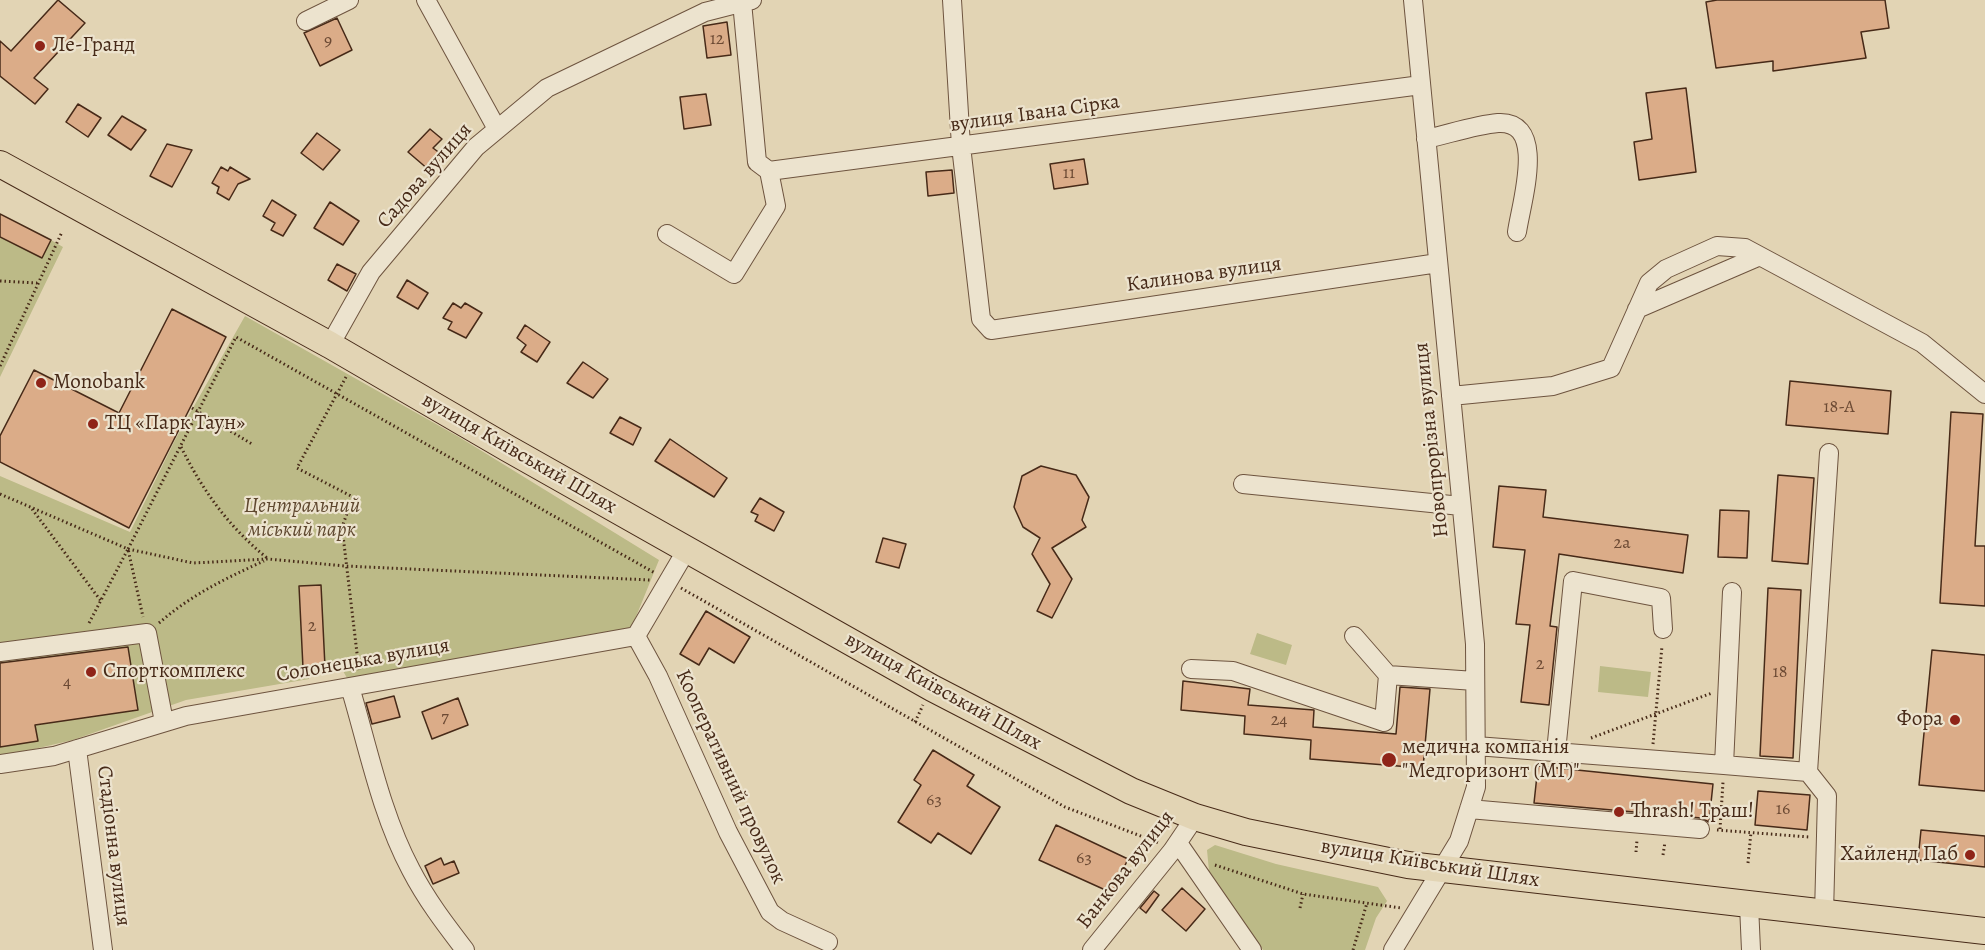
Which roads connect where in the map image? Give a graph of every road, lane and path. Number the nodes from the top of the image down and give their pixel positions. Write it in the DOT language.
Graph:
graph roads {
  1 [pos="349,0"];
  2 [pos="426,0"];
  3 [pos="952,0"];
  4 [pos="1413,0"];
  5 [pos="747,1"];
  6 [pos="306,21"];
  7 [pos="1421,85"];
  8 [pos="497,129"];
  9 [pos="1426,139"];
  10 [pos="961,146"];
  11 [pos="0,164"];
  12 [pos="769,171"];
  13 [pos="62,232"];
  14 [pos="1517,232"];
  15 [pos="667,234"];
  16 [pos="1760,256"];
  17 [pos="1438,263"];
  18 [pos="0,281"];
  19 [pos="38,283"];
  20 [pos="1637,309"];
  21 [pos="330,345"];
  22 [pos="355,360"];
  23 [pos="0,366"];
  24 [pos="337,394"];
  25 [pos="1985,394"];
  26 [pos="1451,396"];
  27 [pos="192,408"];
  28 [pos="198,412"];
  29 [pos="252,444"];
  30 [pos="181,447"];
  31 [pos="1829,453"];
  32 [pos="1243,484"];
  33 [pos="0,494"];
  34 [pos="30,507"];
  35 [pos="1461,507"];
  36 [pos="128,549"];
  37 [pos="693,552"];
  38 [pos="268,559"];
  39 [pos="345,566"];
  40 [pos="670,581"];
  41 [pos="1732,592"];
  42 [pos="101,601"];
  43 [pos="87,626"];
  44 [pos="1664,629"];
  45 [pos="147,633"];
  46 [pos="636,636"];
  47 [pos="1354,636"];
  48 [pos="0,652"];
  49 [pos="1191,669"];
  50 [pos="1388,675"];
  51 [pos="1475,681"];
  52 [pos="356,686"];
  53 [pos="1728,687"];
  54 [pos="1655,712"];
  55 [pos="164,722"];
  56 [pos="1589,739"];
  57 [pos="1476,746"];
  58 [pos="77,749"];
  59 [pos="1556,752"];
  60 [pos="1651,759"];
  61 [pos="0,764"];
  62 [pos="1724,765"];
  63 [pos="1809,772"];
  64 [pos="1469,809"];
  65 [pos="1195,817"];
  66 [pos="1700,829"];
  67 [pos="1720,830"];
  68 [pos="1751,832"];
  69 [pos="1828,838"];
  70 [pos="1179,850"];
  71 [pos="1748,864"];
  72 [pos="1442,870"];
  73 [pos="1303,894"];
  74 [pos="1367,903"];
  75 [pos="1749,905"];
  76 [pos="1299,908"];
  77 [pos="1417,910"];
  78 [pos="1824,914"];
  79 [pos="1985,932"];
  80 [pos="828,942"];
  81 [pos="103,950"];
  82 [pos="465,950"];
  83 [pos="1092,950"];
  84 [pos="1252,950"];
  85 [pos="1353,950"];
  86 [pos="1392,950"];
  87 [pos="1751,950"];
  1 -- 6 [label="street"];
  2 -- 8 [label="street"];
  3 -- 10 [label="street"];
  4 -- 7 [label="street, Новопрорізна вулиця"];
  5 -- 8 [label="street, Садова вулиця"];
  5 -- 12 [label="street"];
  7 -- 9 [label="street, Новопрорізна вулиця"];
  7 -- 10 [label="street, вулиця Івана Сірка"];
  8 -- 21 [label="street, Садова вулиця"];
  9 -- 14 [label="street"];
  9 -- 17 [label="street, Новопрорізна вулиця"];
  10 -- 12 [label="street, вулиця Івана Сірка"];
  10 -- 17 [label="street, Калинова вулиця"];
  11 -- 21 [label="highway, вулиця Київський Шлях"];
  12 -- 15 [label="street"];
  13 -- 19 [label="path"];
  16 -- 20 [label="street"];
  16 -- 20 [label="street"];
  16 -- 25 [label="street"];
  17 -- 26 [label="street, Новопрорізна вулиця"];
  18 -- 19 [label="path"];
  19 -- 23 [label="path"];
  20 -- 26 [label="street"];
  21 -- 22 [label="highway, вулиця Київський Шлях"];
  22 -- 24 [label="path"];
  22 -- 37 [label="highway, вулиця Київський Шлях"];
  24 -- 28 [label="path"];
  24 -- 39 [label="path"];
  24 -- 40 [label="path"];
  26 -- 35 [label="street, Новопрорізна вулиця"];
  27 -- 28 [label="path"];
  28 -- 29 [label="path"];
  28 -- 30 [label="path"];
  30 -- 36 [label="path"];
  30 -- 38 [label="path"];
  31 -- 63 [label="street"];
  32 -- 35 [label="street"];
  33 -- 34 [label="path"];
  34 -- 36 [label="path"];
  34 -- 42 [label="path"];
  35 -- 51 [label="street, Новопрорізна вулиця"];
  36 -- 38 [label="path"];
  36 -- 42 [label="path"];
  36 -- 45 [label="path"];
  37 -- 40 [label="street"];
  37 -- 65 [label="highway, вулиця Київський Шлях"];
  38 -- 39 [label="path"];
  38 -- 45 [label="path"];
  39 -- 40 [label="path"];
  39 -- 52 [label="path"];
  40 -- 46 [label="street"];
  40 -- 70 [label="path"];
  41 -- 53 [label="street"];
  42 -- 43 [label="path"];
  44 -- 54 [label="path"];
  44 -- 59 [label="street"];
  45 -- 48 [label="street"];
  45 -- 55 [label="street"];
  46 -- 52 [label="street, Солонецька вулиця"];
  46 -- 80 [label="street, Кооперативний провулок"];
  47 -- 50 [label="street"];
  49 -- 50 [label="street"];
  50 -- 51 [label="street"];
  51 -- 57 [label="street, Новопрорізна вулиця"];
  52 -- 55 [label="street, Солонецька вулиця"];
  52 -- 82 [label="street"];
  53 -- 54 [label="path"];
  53 -- 62 [label="street"];
  54 -- 56 [label="path"];
  54 -- 60 [label="path"];
  55 -- 58 [label="street, Солонецька вулиця"];
  57 -- 59 [label="street"];
  57 -- 64 [label="street, Новопрорізна вулиця"];
  58 -- 61 [label="street, Солонецька вулиця"];
  58 -- 81 [label="street, Стадіонна вулиця"];
  59 -- 60 [label="street"];
  60 -- 62 [label="street"];
  62 -- 63 [label="street"];
  62 -- 67 [label="path"];
  63 -- 69 [label="street"];
  64 -- 66 [label="street"];
  64 -- 72 [label="street, Новопрорізна вулиця"];
  65 -- 70 [label="street, Банкова вулиця"];
  65 -- 72 [label="highway, вулиця Київський Шлях"];
  66 -- 67 [label="path"];
  67 -- 68 [label="path"];
  68 -- 69 [label="path"];
  68 -- 71 [label="path"];
  69 -- 78 [label="street"];
  70 -- 73 [label="path"];
  70 -- 83 [label="street, Банкова вулиця"];
  70 -- 84 [label="street"];
  72 -- 75 [label="highway, вулиця Київський Шлях"];
  72 -- 77 [label="street, Новопрорізна вулиця"];
  73 -- 74 [label="path"];
  73 -- 76 [label="path"];
  74 -- 77 [label="path"];
  74 -- 85 [label="path"];
  75 -- 78 [label="highway, вулиця Київський Шлях"];
  75 -- 87 [label="street"];
  77 -- 86 [label="street, Новопрорізна вулиця"];
  78 -- 79 [label="highway, вулиця Київський Шлях"];
}
